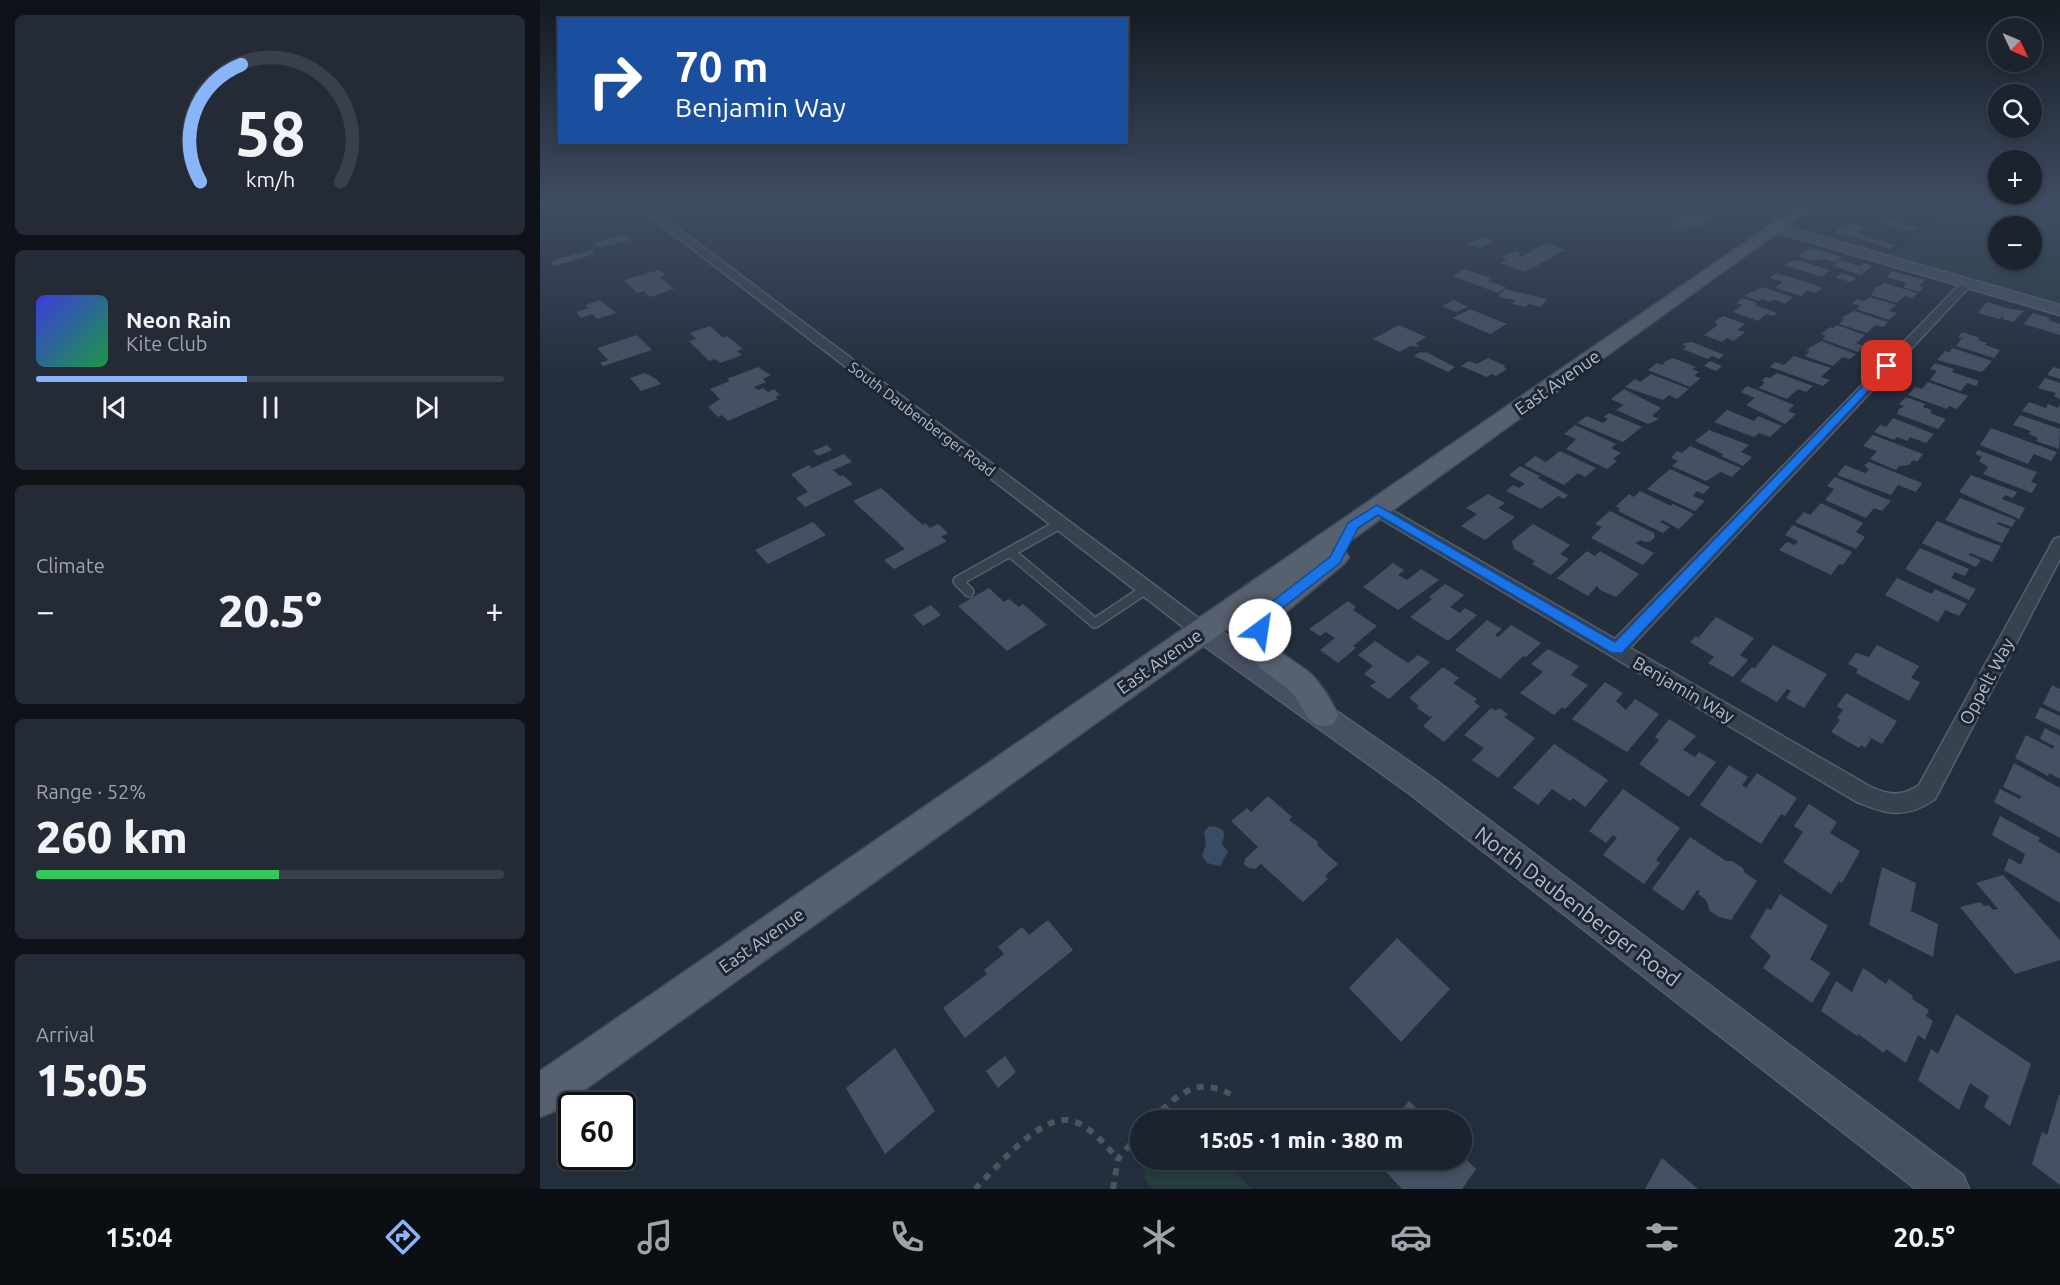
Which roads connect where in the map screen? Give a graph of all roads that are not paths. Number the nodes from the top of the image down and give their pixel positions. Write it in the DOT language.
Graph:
graph roads {
  1 [pos="715,261"];
  2 [pos="1729,261"];
  3 [pos="1893,261"];
  4 [pos="1967,283"];
  5 [pos="2060,310"];
  6 [pos="1377,509"];
  7 [pos="1060,524"];
  8 [pos="1353,526"];
  9 [pos="2060,543"];
  10 [pos="1010,552"];
  11 [pos="1146,589"];
  12 [pos="969,592"];
  13 [pos="1202,632"];
  14 [pos="1617,649"];
  15 [pos="1323,715"];
  16 [pos="1900,805"];
  17 [pos="540,1096"];
  18 [pos="1948,1189"];
  1 -- 7 [label="street, South Daubenberger Road"];
  2 -- 6 [label="main road, East Avenue"];
  3 -- 4 [label="street"];
  4 -- 5 [label="street"];
  4 -- 14 [label="street"];
  6 -- 8 [label="main road, East Avenue"];
  6 -- 14 [label="street, Benjamin Way"];
  7 -- 10 [label="lane"];
  7 -- 11 [label="street, South Daubenberger Road"];
  8 -- 13 [label="main road, East Avenue"];
  8 -- 15 [label="main road"];
  9 -- 16 [label="street, Oppelt Way"];
  10 -- 11 [label="lane"];
  10 -- 12 [label="lane"];
  11 -- 13 [label="street, South Daubenberger Road"];
  13 -- 15 [label="street, North Daubenberger Road"];
  13 -- 17 [label="main road, East Avenue"];
  14 -- 16 [label="street, Benjamin Way"];
  15 -- 18 [label="street, North Daubenberger Road"];
}
